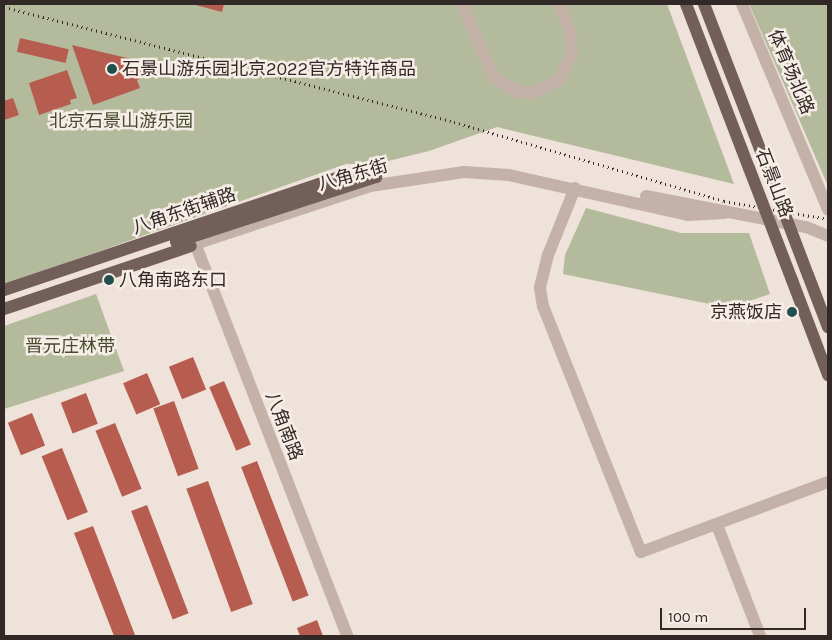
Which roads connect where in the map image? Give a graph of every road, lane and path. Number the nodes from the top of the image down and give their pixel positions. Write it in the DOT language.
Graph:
graph roads {
  1 [pos="462,4"];
  2 [pos="559,4"];
  3 [pos="686,4"];
  4 [pos="704,4"];
  5 [pos="742,4"];
  6 [pos="376,177"];
  7 [pos="575,188"];
  8 [pos="828,210"];
  9 [pos="724,213"];
  10 [pos="192,236"];
  11 [pos="828,236"];
  12 [pos="4,290"];
  13 [pos="4,300"];
  14 [pos="4,309"];
  15 [pos="828,327"];
  16 [pos="828,375"];
  17 [pos="828,482"];
  18 [pos="717,525"];
  19 [pos="347,636"];
  20 [pos="760,636"];
  1 -- 2 [label="street"];
  3 -- 16 [label="main road, 石景山路, bridge"];
  4 -- 15 [label="main road, 石景山路, bridge"];
  5 -- 8 [label="street, 体育场北路"];
  6 -- 9 [label="street, 八角东街"];
  6 -- 10 [label="main road, 八角东街"];
  7 -- 9 [label="street, 八角东街"];
  7 -- 10 [label="street, 八角东街"];
  7 -- 18 [label="street"];
  9 -- 11 [label="street, 八角东街"];
  10 -- 12 [label="main road, 八角东街辅路"];
  10 -- 13 [label="main road, 八角东街"];
  10 -- 14 [label="main road, 八角东街"];
  10 -- 19 [label="street, 八角南路"];
  17 -- 18 [label="street"];
  18 -- 20 [label="street"];
}
